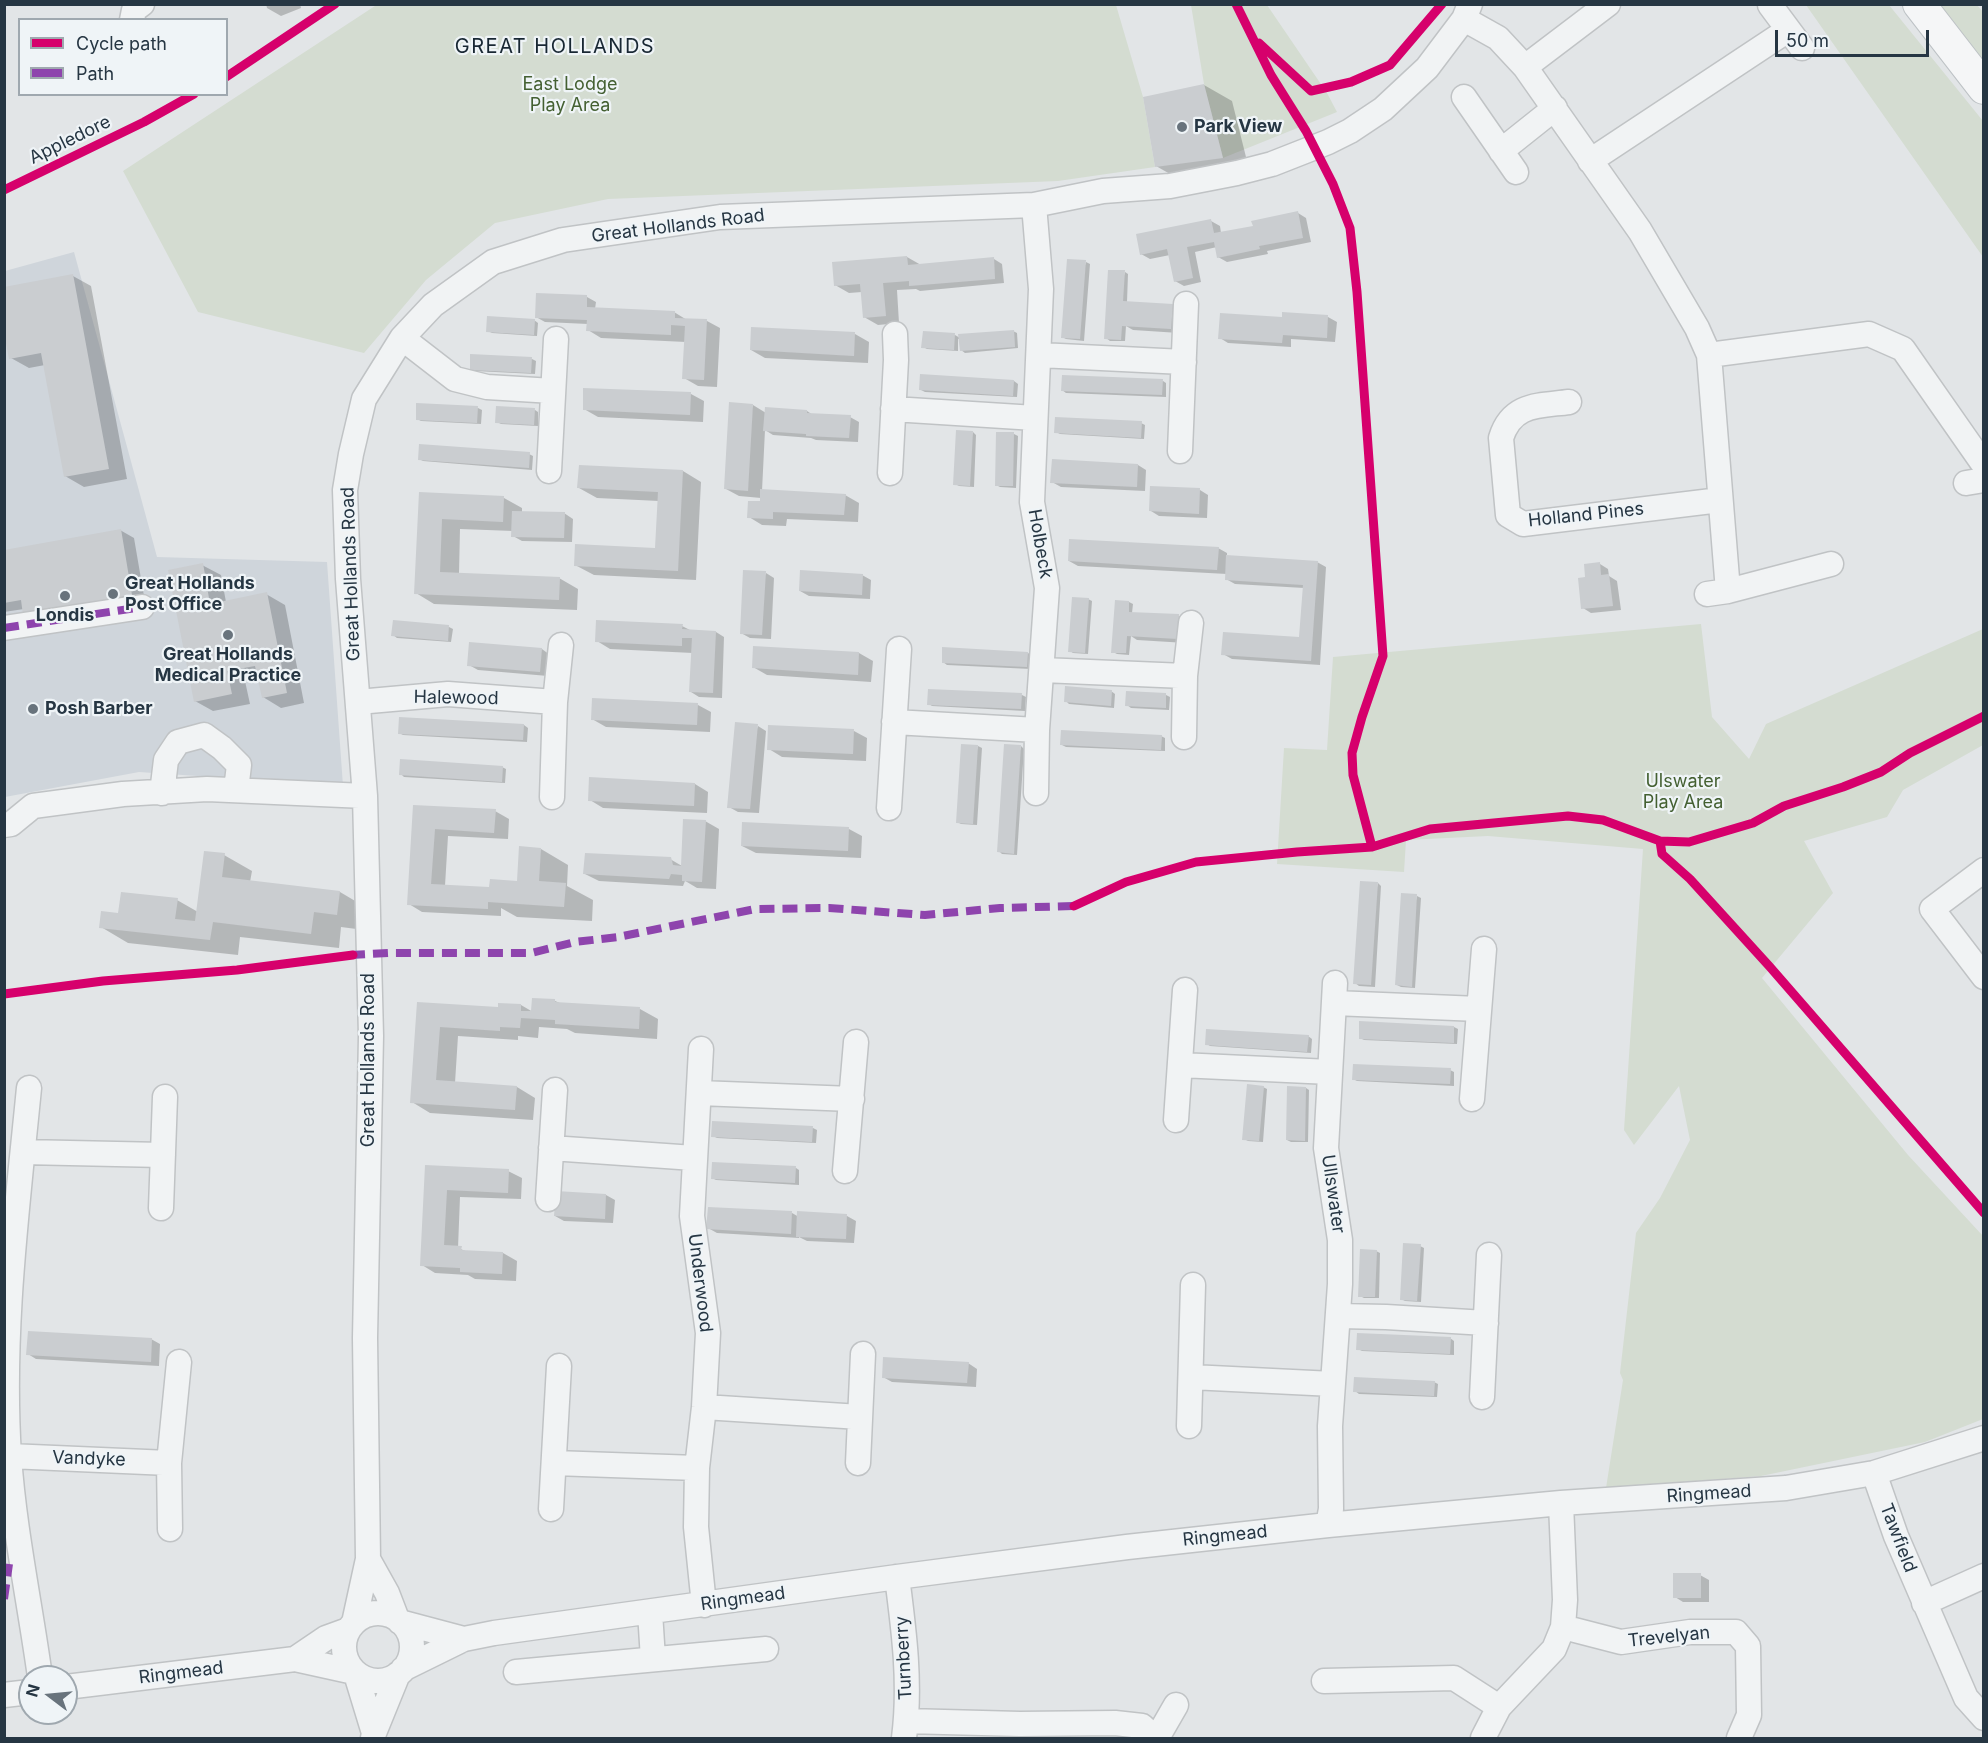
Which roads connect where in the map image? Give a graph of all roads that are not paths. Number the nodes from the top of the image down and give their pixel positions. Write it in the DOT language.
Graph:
graph roads {
  1 [pos="142,4"];
  2 [pos="1608,4"];
  3 [pos="1919,4"];
  4 [pos="1770,5"];
  5 [pos="1467,11"];
  6 [pos="132,18"];
  7 [pos="1525,67"];
  8 [pos="1983,87"];
  9 [pos="1464,97"];
  10 [pos="1555,108"];
  11 [pos="1501,151"];
  12 [pos="1590,161"];
  13 [pos="1516,172"];
  14 [pos="1034,205"];
  15 [pos="1186,304"];
  16 [pos="895,334"];
  17 [pos="402,338"];
  18 [pos="556,339"];
  19 [pos="1039,355"];
  20 [pos="1709,355"];
  21 [pos="1184,362"];
  22 [pos="553,390"];
  23 [pos="1569,402"];
  24 [pos="893,409"];
  25 [pos="1035,418"];
  26 [pos="1180,451"];
  27 [pos="1983,465"];
  28 [pos="549,471"];
  29 [pos="890,473"];
  30 [pos="1720,500"];
  31 [pos="1831,564"];
  32 [pos="142,607"];
  33 [pos="1191,623"];
  34 [pos="4,627"];
  35 [pos="561,645"];
  36 [pos="899,649"];
  37 [pos="1042,670"];
  38 [pos="1185,676"];
  39 [pos="358,702"];
  40 [pos="555,702"];
  41 [pos="894,722"];
  42 [pos="1037,730"];
  43 [pos="1184,737"];
  44 [pos="236,790"];
  45 [pos="162,793"];
  46 [pos="1036,793"];
  47 [pos="365,796"];
  48 [pos="552,797"];
  49 [pos="889,808"];
  50 [pos="4,825"];
  51 [pos="1983,870"];
  52 [pos="1484,949"];
  53 [pos="1983,977"];
  54 [pos="1185,990"];
  55 [pos="1479,1009"];
  56 [pos="856,1042"];
  57 [pos="701,1049"];
  58 [pos="1180,1065"];
  59 [pos="1330,1072"];
  60 [pos="29,1088"];
  61 [pos="555,1090"];
  62 [pos="699,1093"];
  63 [pos="165,1096"];
  64 [pos="852,1098"];
  65 [pos="1472,1099"];
  66 [pos="1176,1120"];
  67 [pos="551,1148"];
  68 [pos="23,1152"];
  69 [pos="163,1155"];
  70 [pos="694,1158"];
  71 [pos="845,1171"];
  72 [pos="548,1199"];
  73 [pos="161,1208"];
  74 [pos="9,1229"];
  75 [pos="1490,1255"];
  76 [pos="1193,1285"];
  77 [pos="1339,1316"];
  78 [pos="1486,1323"];
  79 [pos="862,1354"];
  80 [pos="179,1362"];
  81 [pos="559,1366"];
  82 [pos="1191,1377"];
  83 [pos="1333,1384"];
  84 [pos="1482,1397"];
  85 [pos="704,1407"];
  86 [pos="860,1417"];
  87 [pos="1189,1426"];
  88 [pos="1983,1438"];
  89 [pos="9,1456"];
  90 [pos="169,1463"];
  91 [pos="554,1463"];
  92 [pos="858,1463"];
  93 [pos="697,1468"];
  94 [pos="1874,1473"];
  95 [pos="1561,1503"];
  96 [pos="550,1509"];
  97 [pos="1328,1525"];
  98 [pos="170,1529"];
  99 [pos="11,1531"];
  100 [pos="368,1559"];
  101 [pos="1983,1576"];
  102 [pos="897,1577"];
  103 [pos="1924,1603"];
  104 [pos="704,1605"];
  105 [pos="650,1612"];
  106 [pos="398,1621"];
  107 [pos="351,1627"];
  108 [pos="1563,1627"];
  109 [pos="464,1639"];
  110 [pos="766,1649"];
  111 [pos="295,1659"];
  112 [pos="653,1659"];
  113 [pos="38,1665"];
  114 [pos="401,1672"];
  115 [pos="516,1672"];
  116 [pos="355,1673"];
  117 [pos="1324,1681"];
  118 [pos="78,1686"];
  119 [pos="1176,1705"];
  120 [pos="1499,1707"];
  121 [pos="1983,1718"];
  122 [pos="905,1730"];
  123 [pos="374,1736"];
  124 [pos="1156,1738"];
  125 [pos="1483,1738"];
  126 [pos="1739,1738"];
  1 -- 6 [label="street"];
  2 -- 7 [label="street"];
  3 -- 8 [label="main road"];
  4 -- 12 [label="street"];
  5 -- 7 [label="street"];
  5 -- 14 [label="street, Great Hollands Road"];
  7 -- 10 [label="street"];
  9 -- 11 [label="street"];
  10 -- 11 [label="street"];
  10 -- 12 [label="street"];
  11 -- 13 [label="street"];
  12 -- 20 [label="street"];
  14 -- 17 [label="street, Great Hollands Road"];
  14 -- 19 [label="street, Holbeck"];
  15 -- 21 [label="street"];
  16 -- 24 [label="street"];
  17 -- 22 [label="street"];
  17 -- 39 [label="street, Great Hollands Road"];
  18 -- 22 [label="street"];
  19 -- 21 [label="street"];
  19 -- 25 [label="street, Holbeck"];
  20 -- 27 [label="street"];
  20 -- 30 [label="street"];
  21 -- 26 [label="street"];
  22 -- 28 [label="street"];
  23 -- 30 [label="street, Holland Pines"];
  24 -- 25 [label="street"];
  24 -- 29 [label="street"];
  25 -- 37 [label="street, Holbeck"];
  30 -- 31 [label="street"];
  32 -- 34 [label="street"];
  33 -- 38 [label="street"];
  35 -- 40 [label="street"];
  36 -- 41 [label="street"];
  37 -- 38 [label="street"];
  37 -- 42 [label="street, Holbeck"];
  38 -- 43 [label="street"];
  39 -- 40 [label="street, Halewood"];
  39 -- 47 [label="street, Great Hollands Road"];
  40 -- 48 [label="street"];
  41 -- 42 [label="street"];
  41 -- 49 [label="street"];
  42 -- 46 [label="street, Holbeck"];
  44 -- 45 [label="street"];
  44 -- 45 [label="street"];
  44 -- 47 [label="street"];
  45 -- 50 [label="street"];
  47 -- 100 [label="street, Great Hollands Road"];
  51 -- 53 [label="street"];
  52 -- 55 [label="street"];
  54 -- 58 [label="street"];
  55 -- 59 [label="street, Ullswater"];
  55 -- 65 [label="street"];
  56 -- 64 [label="street"];
  57 -- 62 [label="street, Underwood"];
  58 -- 59 [label="street"];
  58 -- 66 [label="street"];
  59 -- 77 [label="street, Ullswater"];
  60 -- 68 [label="street"];
  61 -- 67 [label="street"];
  62 -- 64 [label="street"];
  62 -- 70 [label="street, Underwood"];
  63 -- 69 [label="street"];
  64 -- 71 [label="street"];
  67 -- 70 [label="street"];
  67 -- 72 [label="street"];
  68 -- 69 [label="street"];
  68 -- 74 [label="street"];
  69 -- 73 [label="street"];
  70 -- 85 [label="street, Underwood"];
  74 -- 89 [label="street"];
  75 -- 78 [label="street"];
  76 -- 82 [label="street"];
  77 -- 78 [label="street"];
  77 -- 83 [label="street, Ullswater"];
  78 -- 84 [label="street"];
  79 -- 86 [label="street"];
  80 -- 90 [label="street"];
  81 -- 91 [label="street"];
  82 -- 83 [label="street"];
  82 -- 87 [label="street"];
  83 -- 97 [label="street, Ullswater"];
  85 -- 86 [label="street"];
  85 -- 93 [label="street, Underwood"];
  86 -- 92 [label="street"];
  88 -- 94 [label="street, Ringmead"];
  89 -- 90 [label="street, Vandyke"];
  89 -- 99 [label="street"];
  90 -- 98 [label="street"];
  91 -- 93 [label="street"];
  91 -- 96 [label="street"];
  93 -- 104 [label="street, Underwood"];
  94 -- 95 [label="street, Ringmead"];
  94 -- 103 [label="street, Tawfield"];
  95 -- 97 [label="street, Ringmead"];
  95 -- 108 [label="street"];
  97 -- 102 [label="street, Ringmead"];
  99 -- 113 [label="street"];
  100 -- 106 [label="street, Great Hollands Road"];
  100 -- 107 [label="street, Great Hollands Road"];
  101 -- 103 [label="street"];
  102 -- 104 [label="street, Ringmead"];
  102 -- 122 [label="street, Turnberry"];
  103 -- 121 [label="street, Tawfield"];
  104 -- 105 [label="street, Ringmead"];
  105 -- 109 [label="street, Ringmead"];
  105 -- 112 [label="street"];
  106 -- 107 [label="street"];
  106 -- 109 [label="street, Ringmead"];
  106 -- 114 [label="street"];
  107 -- 111 [label="street, Ringmead"];
  107 -- 116 [label="street"];
  108 -- 120 [label="street"];
  108 -- 126 [label="street, Trevelyan"];
  109 -- 114 [label="street, Ringmead"];
  110 -- 112 [label="street"];
  111 -- 116 [label="street, Ringmead"];
  111 -- 118 [label="street, Ringmead"];
  112 -- 115 [label="street"];
  114 -- 116 [label="street"];
  114 -- 123 [label="street"];
  116 -- 123 [label="street"];
  117 -- 120 [label="street"];
  119 -- 124 [label="street"];
  120 -- 125 [label="street"];
  122 -- 124 [label="street"];
}
